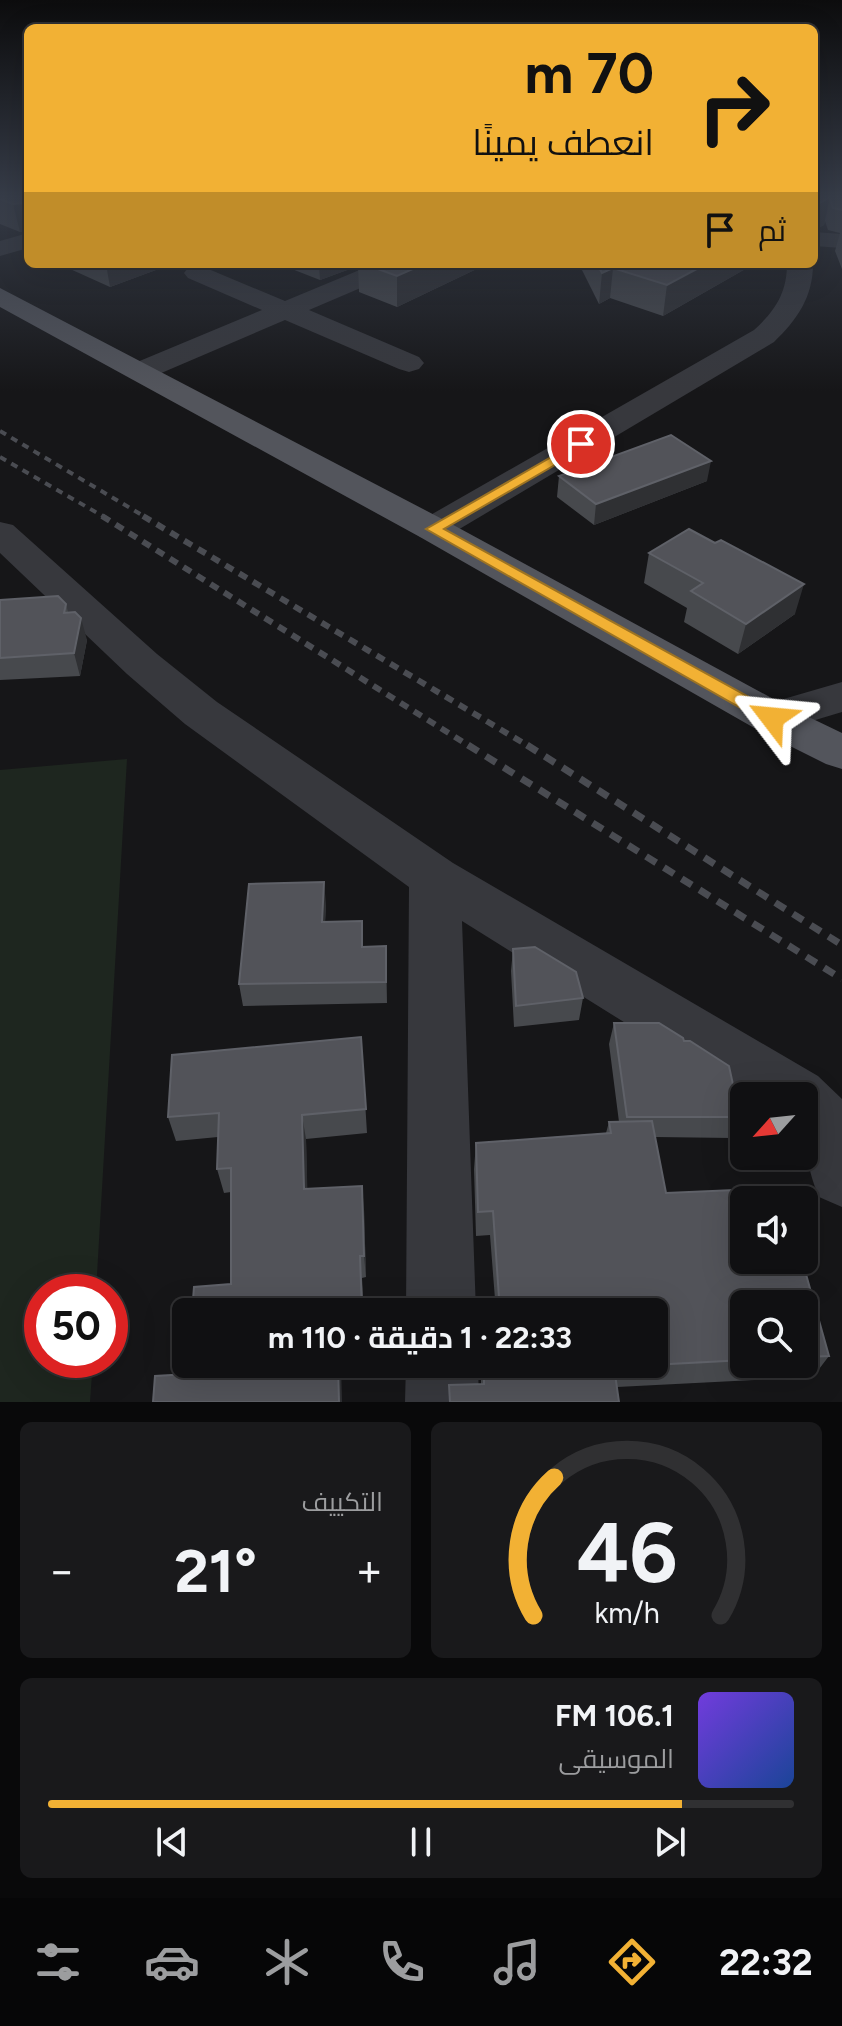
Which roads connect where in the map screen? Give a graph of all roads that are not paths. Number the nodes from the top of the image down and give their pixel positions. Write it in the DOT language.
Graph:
graph roads {
  1 [pos="387,268"];
  2 [pos="800,268"];
  3 [pos="197,273"];
  4 [pos="0,296"];
  5 [pos="289,310"];
  6 [pos="409,363"];
  7 [pos="141,371"];
  8 [pos="433,529"];
  9 [pos="0,533"];
  10 [pos="842,697"];
  11 [pos="772,718"];
  12 [pos="842,752"];
  13 [pos="435,878"];
  14 [pos="774,1082"];
  15 [pos="818,1118"];
  16 [pos="842,1175"];
  17 [pos="441,1298"];
  18 [pos="442,1378"];
  19 [pos="442,1402"];
  1 -- 5 [label="street"];
  2 -- 8 [label="street"];
  3 -- 5 [label="street"];
  4 -- 7 [label="main road"];
  5 -- 6 [label="street"];
  5 -- 7 [label="street"];
  7 -- 8 [label="main road"];
  8 -- 11 [label="main road"];
  9 -- 13 [label="street"];
  10 -- 11 [label="street"];
  11 -- 12 [label="main road"];
  13 -- 14 [label="street"];
  13 -- 17 [label="street"];
  15 -- 16 [label="street"];
  18 -- 19 [label="street"];
}
